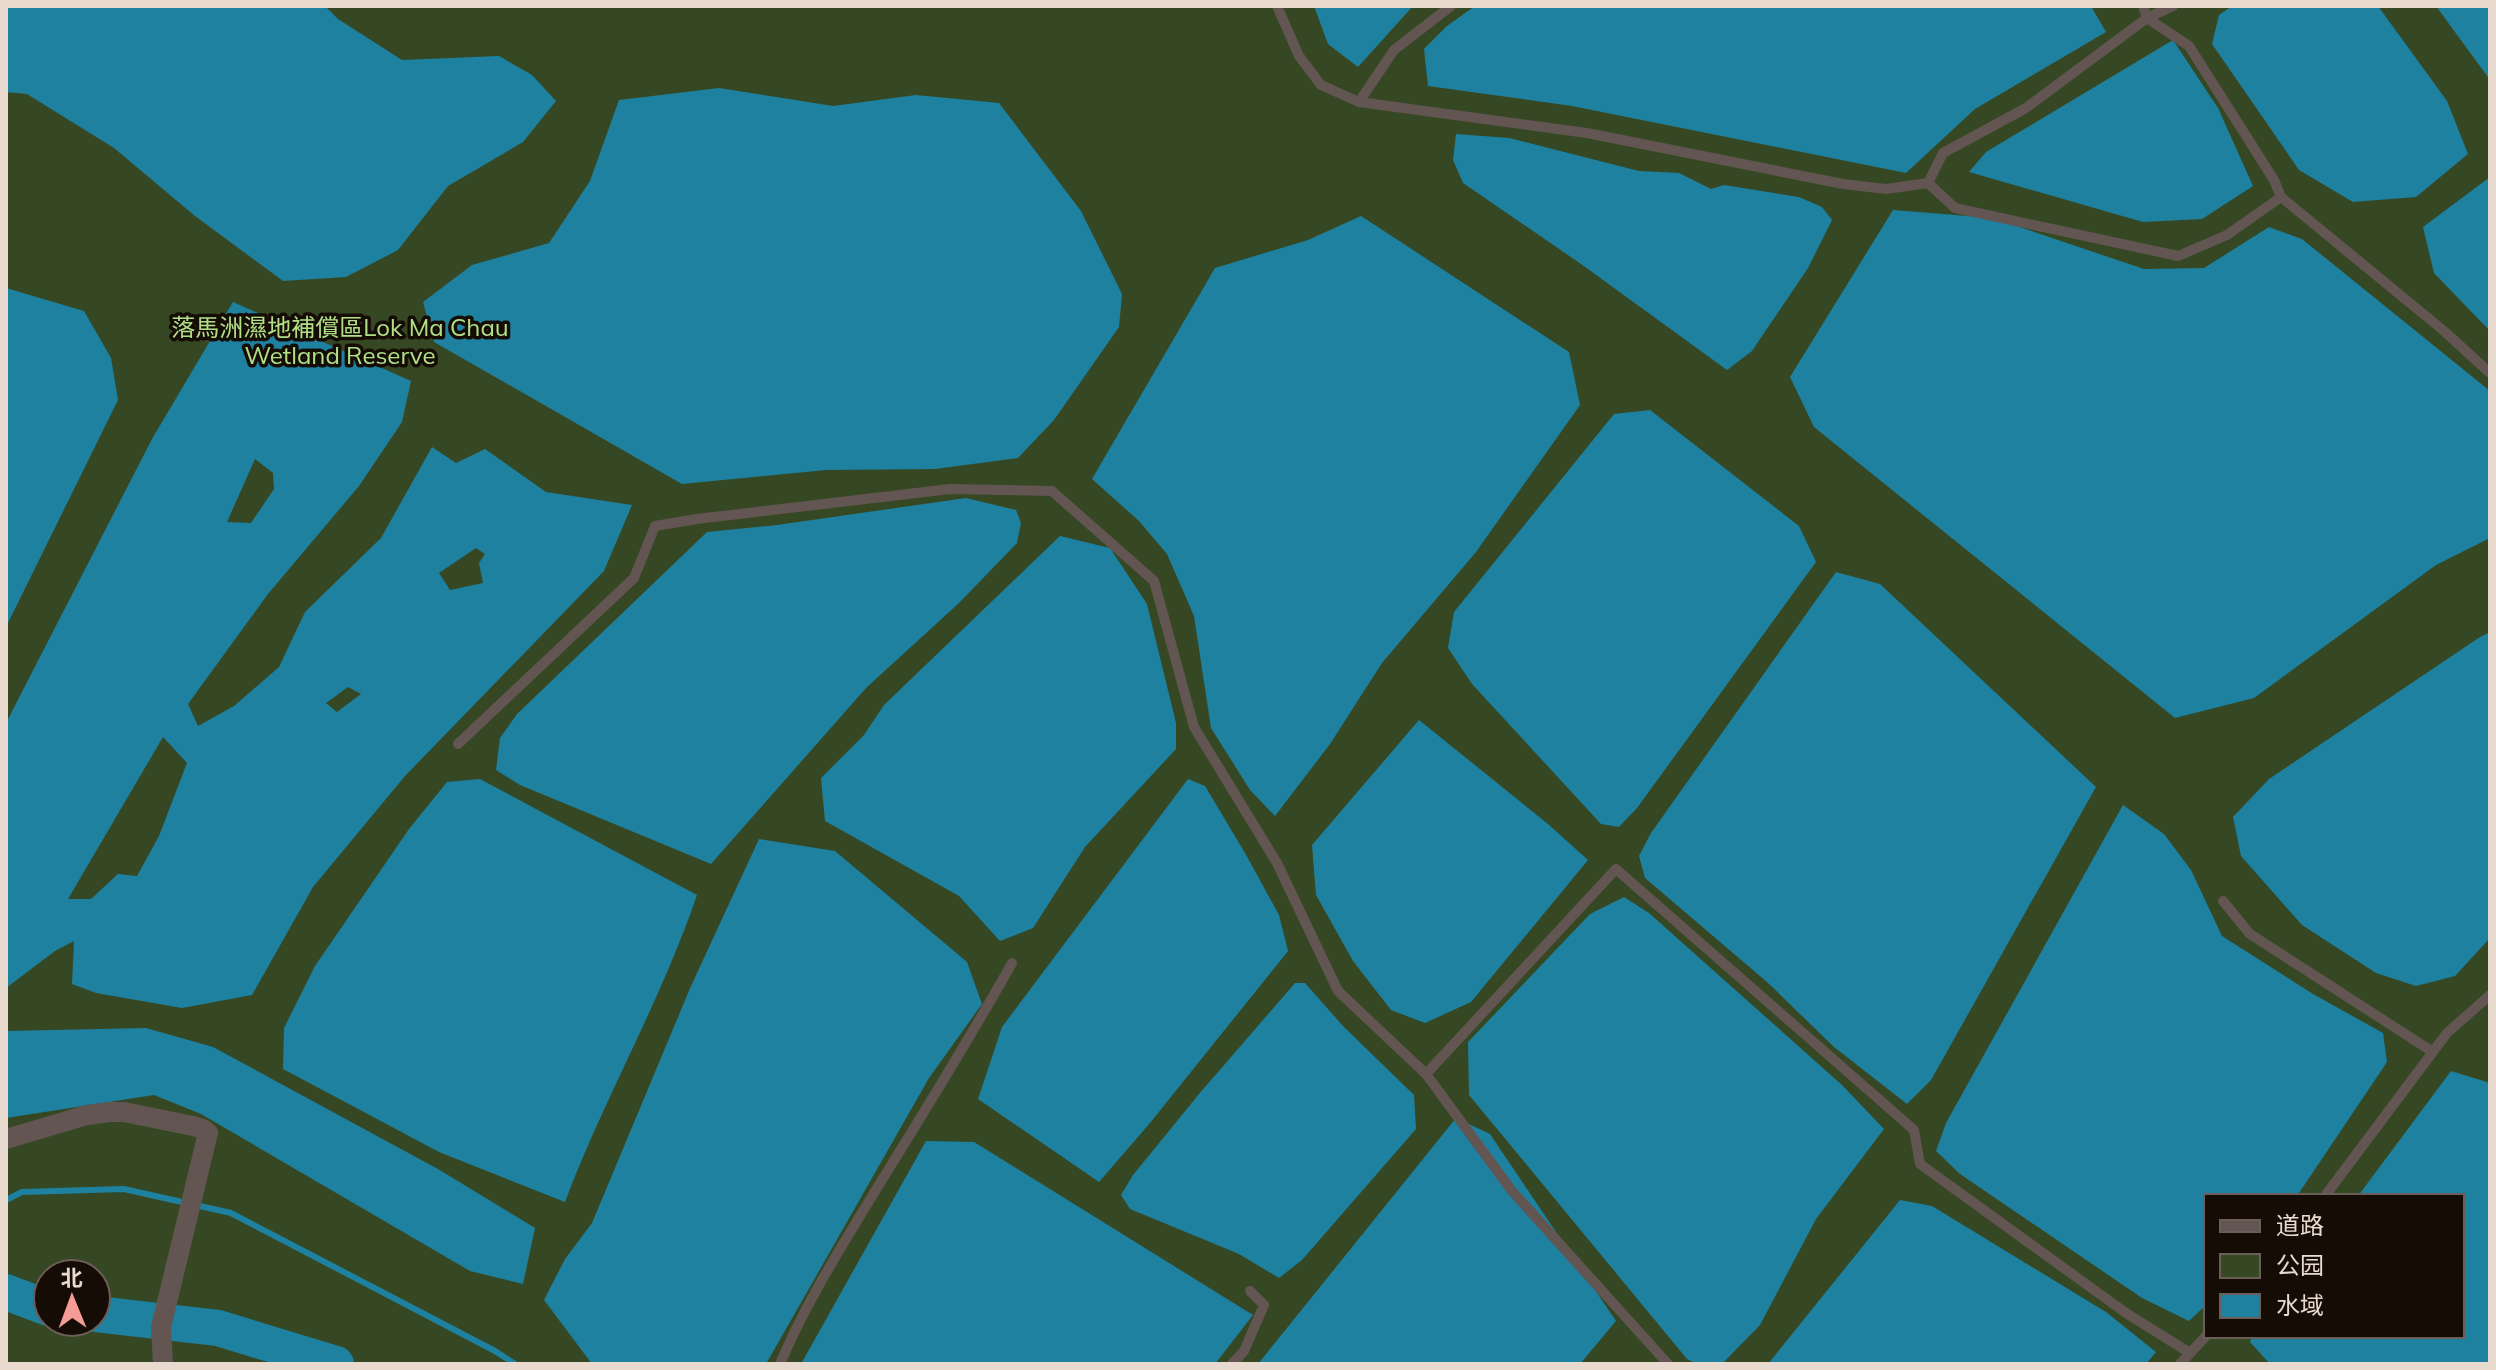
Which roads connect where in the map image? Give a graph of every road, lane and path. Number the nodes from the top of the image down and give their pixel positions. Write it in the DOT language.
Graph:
graph roads {
  1 [pos="1277,6"];
  2 [pos="1451,6"];
  3 [pos="2143,6"];
  4 [pos="2173,6"];
  5 [pos="2147,18"];
  6 [pos="1359,102"];
  7 [pos="1928,183"];
  8 [pos="2281,197"];
  9 [pos="2490,373"];
  10 [pos="458,744"];
  11 [pos="2223,901"];
  12 [pos="1012,963"];
  13 [pos="2490,995"];
  14 [pos="2433,1052"];
  15 [pos="1426,1074"];
  16 [pos="6,1139"];
  17 [pos="2326,1194"];
  18 [pos="1250,1291"];
  19 [pos="2204,1338"];
  20 [pos="2190,1353"];
  21 [pos="163,1364"];
  22 [pos="780,1364"];
  23 [pos="1232,1364"];
  24 [pos="1668,1364"];
  25 [pos="2180,1364"];
  1 -- 6 [label="lane"];
  2 -- 6 [label="lane"];
  3 -- 5 [label="lane"];
  4 -- 5 [label="lane"];
  5 -- 7 [label="lane"];
  5 -- 8 [label="lane"];
  6 -- 7 [label="lane"];
  7 -- 8 [label="lane"];
  8 -- 9 [label="lane"];
  10 -- 15 [label="lane"];
  11 -- 14 [label="lane"];
  12 -- 22 [label="lane"];
  13 -- 14 [label="lane"];
  14 -- 17 [label="lane"];
  15 -- 20 [label="lane"];
  15 -- 24 [label="lane"];
  16 -- 21 [label="street"];
  18 -- 23 [label="lane"];
  19 -- 20 [label="lane"];
  20 -- 25 [label="lane"];
}
